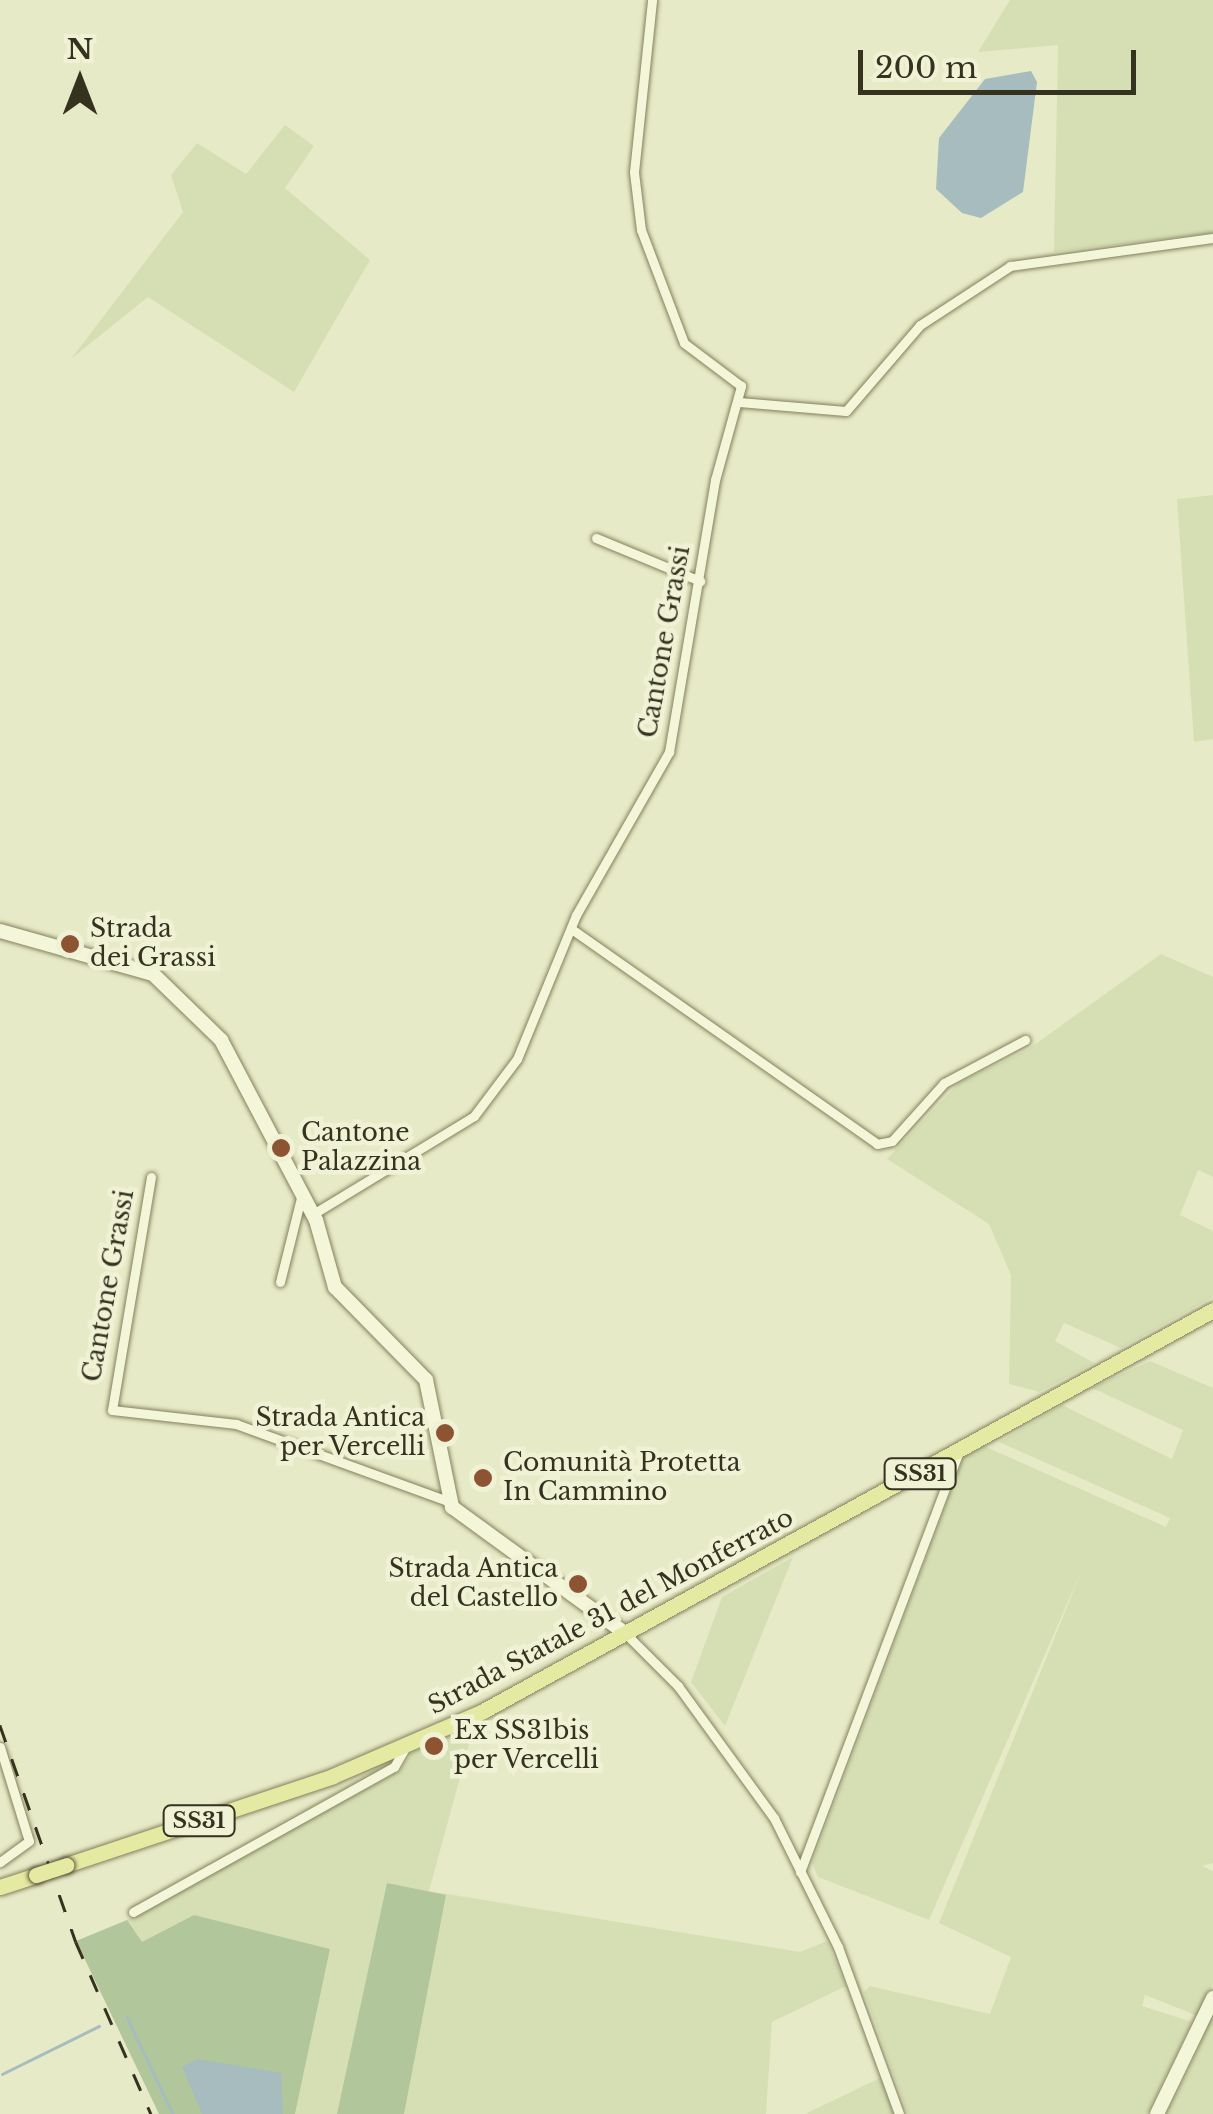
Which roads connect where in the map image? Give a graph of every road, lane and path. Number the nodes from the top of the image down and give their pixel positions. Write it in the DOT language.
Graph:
graph roads {
  1 [pos="652,0"];
  2 [pos="1213,238"];
  3 [pos="739,402"];
  4 [pos="596,538"];
  5 [pos="700,581"];
  6 [pos="573,930"];
  7 [pos="0,931"];
  8 [pos="1025,1040"];
  9 [pos="151,1176"];
  10 [pos="301,1198"];
  11 [pos="313,1214"];
  12 [pos="280,1282"];
  13 [pos="1213,1310"];
  14 [pos="959,1452"];
  15 [pos="450,1502"];
  16 [pos="625,1633"];
  17 [pos="0,1747"];
  18 [pos="405,1748"];
  19 [pos="0,1862"];
  20 [pos="800,1872"];
  21 [pos="0,1887"];
  22 [pos="134,1912"];
  23 [pos="1213,1998"];
  24 [pos="900,2114"];
  25 [pos="1158,2114"];
  1 -- 3 [label="street"];
  2 -- 3 [label="street"];
  3 -- 5 [label="street, Cantone Grassi"];
  4 -- 5 [label="street"];
  5 -- 6 [label="street, Cantone Grassi"];
  6 -- 8 [label="street"];
  6 -- 11 [label="street, Cantone Grassi"];
  7 -- 10 [label="street"];
  9 -- 15 [label="street, Cantone Grassi"];
  10 -- 11 [label="street"];
  10 -- 12 [label="street"];
  11 -- 15 [label="street"];
  13 -- 14 [label="main road, Strada Statale 31 del Monferrato / SS31"];
  14 -- 16 [label="main road, Strada Statale 31 del Monferrato / SS31"];
  14 -- 20 [label="street"];
  15 -- 16 [label="street, Cantone Grassi"];
  16 -- 18 [label="main road, Strada Statale 31 del Monferrato / SS31"];
  16 -- 20 [label="street"];
  17 -- 19 [label="street"];
  18 -- 21 [label="main road, Strada Statale 31 del Monferrato / SS31, bridge"];
  18 -- 22 [label="street"];
  20 -- 24 [label="street"];
  23 -- 25 [label="street"];
}
